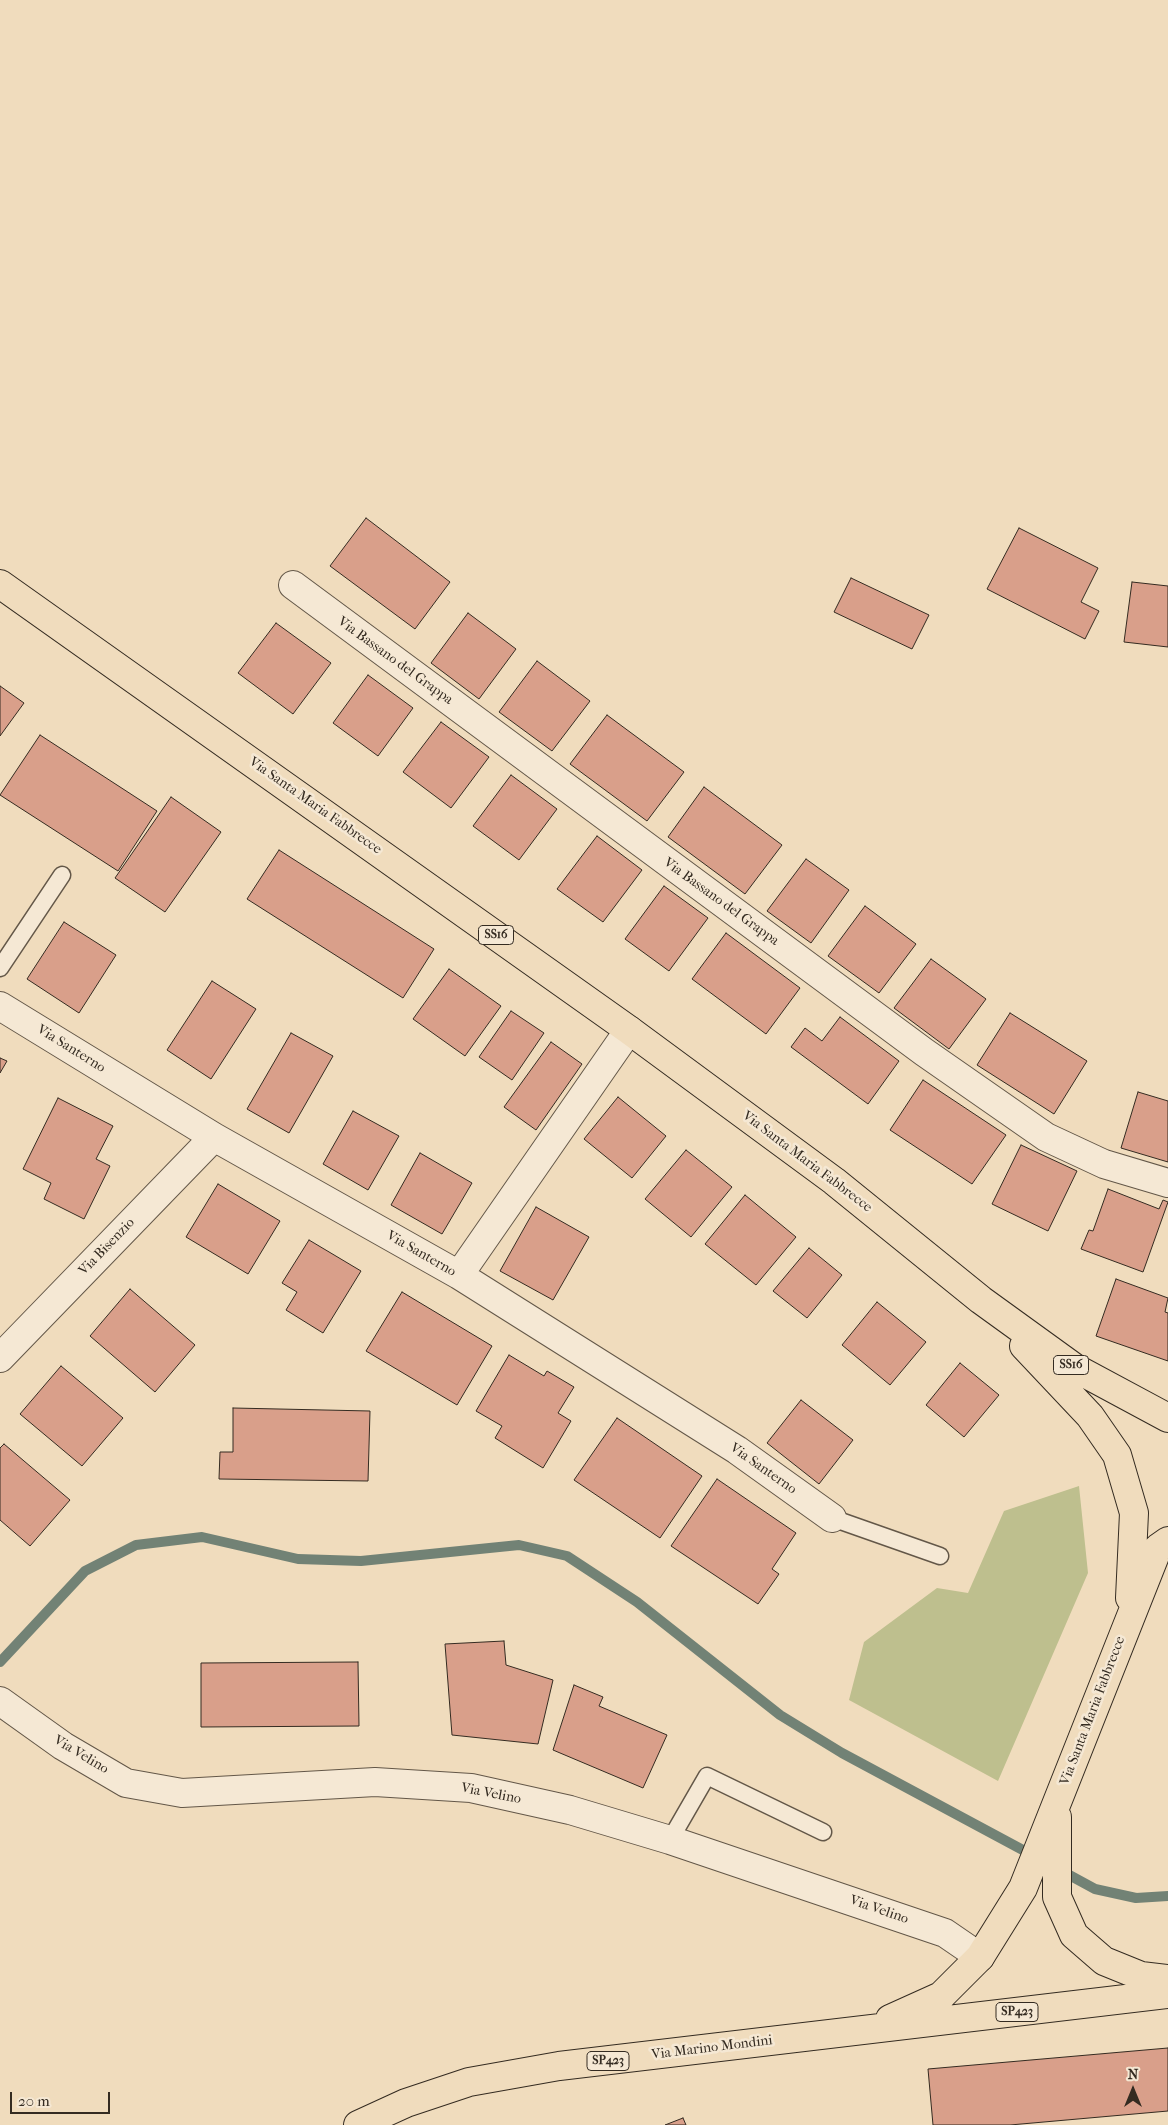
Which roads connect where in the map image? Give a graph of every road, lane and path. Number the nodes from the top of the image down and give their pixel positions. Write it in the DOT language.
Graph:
graph roads {
  1 [pos="0,584"];
  2 [pos="293,585"];
  3 [pos="62,875"];
  4 [pos="0,968"];
  5 [pos="0,1006"];
  6 [pos="629,1030"];
  7 [pos="214,1137"];
  8 [pos="1168,1183"];
  9 [pos="459,1275"];
  10 [pos="981,1300"];
  11 [pos="0,1358"];
  12 [pos="1168,1418"];
  13 [pos="832,1518"];
  14 [pos="1168,1541"];
  15 [pos="940,1556"];
  16 [pos="1130,1617"];
  17 [pos="1,1702"];
  18 [pos="823,1832"];
  19 [pos="670,1840"];
  20 [pos="1050,1847"];
  21 [pos="980,1957"];
  22 [pos="1168,1979"];
  23 [pos="1168,1994"];
  24 [pos="866,2030"];
  25 [pos="358,2125"];
  1 -- 6 [label="main road, Via Santa Maria Fabbrecce / SS16"];
  2 -- 8 [label="street, Via Bassano del Grappa"];
  3 -- 4 [label="lane"];
  5 -- 7 [label="street, Via Santerno"];
  6 -- 9 [label="street"];
  6 -- 10 [label="main road, Via Santa Maria Fabbrecce / SS16"];
  7 -- 9 [label="street, Via Santerno"];
  7 -- 11 [label="street, Via Bisenzio"];
  9 -- 13 [label="street, Via Santerno"];
  10 -- 12 [label="main road, Via Santa Maria Fabbrecce / SS16"];
  10 -- 16 [label="main road, Via Santa Maria Fabbrecce"];
  13 -- 15 [label="lane"];
  14 -- 16 [label="main road, Via Santa Maria Fabbrecce"];
  16 -- 20 [label="main road, Via Santa Maria Fabbrecce"];
  17 -- 19 [label="street, Via Velino"];
  18 -- 19 [label="lane"];
  19 -- 21 [label="street, Via Velino"];
  20 -- 21 [label="main road, Via Santa Maria Fabbrecce"];
  20 -- 22 [label="main road, Via Santa Maria Fabbrecce"];
  21 -- 24 [label="main road, Via Santa Maria Fabbrecce"];
  23 -- 24 [label="main road, SP423"];
  24 -- 25 [label="main road, Via Marino Mondini / SP423"];
}
